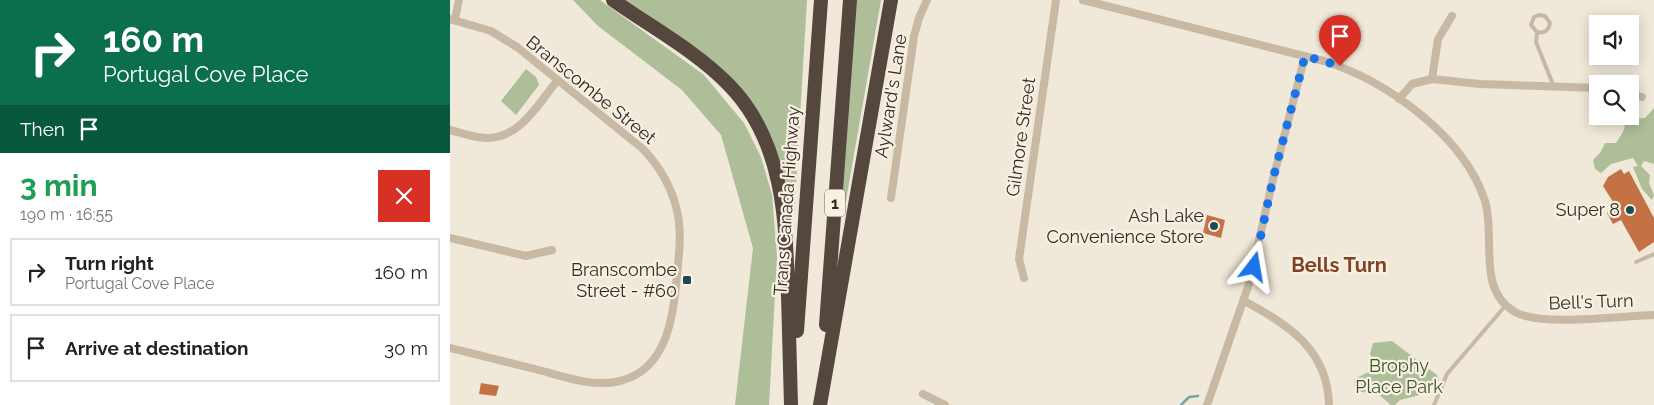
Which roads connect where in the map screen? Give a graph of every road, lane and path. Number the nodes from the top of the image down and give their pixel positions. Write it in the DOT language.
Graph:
graph roads {
  1 [pos="459,0"];
  2 [pos="613,0"];
  3 [pos="821,0"];
  4 [pos="850,0"];
  5 [pos="891,0"];
  6 [pos="927,0"];
  7 [pos="1056,0"];
  8 [pos="1083,0"];
  9 [pos="1452,16"];
  10 [pos="453,19"];
  11 [pos="1537,32"];
  12 [pos="1305,56"];
  13 [pos="1432,79"];
  14 [pos="557,81"];
  15 [pos="1554,87"];
  16 [pos="1589,88"];
  17 [pos="1639,96"];
  18 [pos="1642,97"];
  19 [pos="1399,100"];
  20 [pos="450,130"];
  21 [pos="891,198"];
  22 [pos="450,238"];
  23 [pos="552,250"];
  24 [pos="1654,254"];
  25 [pos="1636,262"];
  26 [pos="1024,278"];
  27 [pos="1244,301"];
  28 [pos="1506,306"];
  29 [pos="1654,315"];
  30 [pos="450,348"];
  31 [pos="923,394"];
  32 [pos="791,405"];
  33 [pos="819,405"];
  34 [pos="945,405"];
  35 [pos="1207,405"];
  36 [pos="1329,405"];
  37 [pos="1434,405"];
  1 -- 10 [label="street"];
  2 -- 32 [label="highway"];
  3 -- 32 [label="highway, Trans Canada Highway / 1"];
  4 -- 33 [label="highway, 1"];
  5 -- 33 [label="highway"];
  6 -- 21 [label="street, Aylward's Lane"];
  7 -- 26 [label="street, Gilmore Street"];
  8 -- 12 [label="street, Bell's Turn"];
  9 -- 13 [label="street"];
  10 -- 14 [label="street, Branscombe Street"];
  11 -- 11 [label="lane"];
  11 -- 15 [label="lane"];
  12 -- 19 [label="street, Bell's Turn"];
  12 -- 27 [label="street"];
  13 -- 15 [label="street"];
  13 -- 19 [label="street"];
  14 -- 20 [label="street"];
  14 -- 30 [label="street, Branscombe Street"];
  15 -- 16 [label="street"];
  17 -- 18 [label="street"];
  19 -- 28 [label="street, Bell's Turn"];
  22 -- 23 [label="street"];
  24 -- 25 [label="lane"];
  27 -- 35 [label="street"];
  27 -- 36 [label="street"];
  28 -- 29 [label="street, Bell's Turn"];
  28 -- 37 [label="lane"];
  31 -- 34 [label="street"];
}
